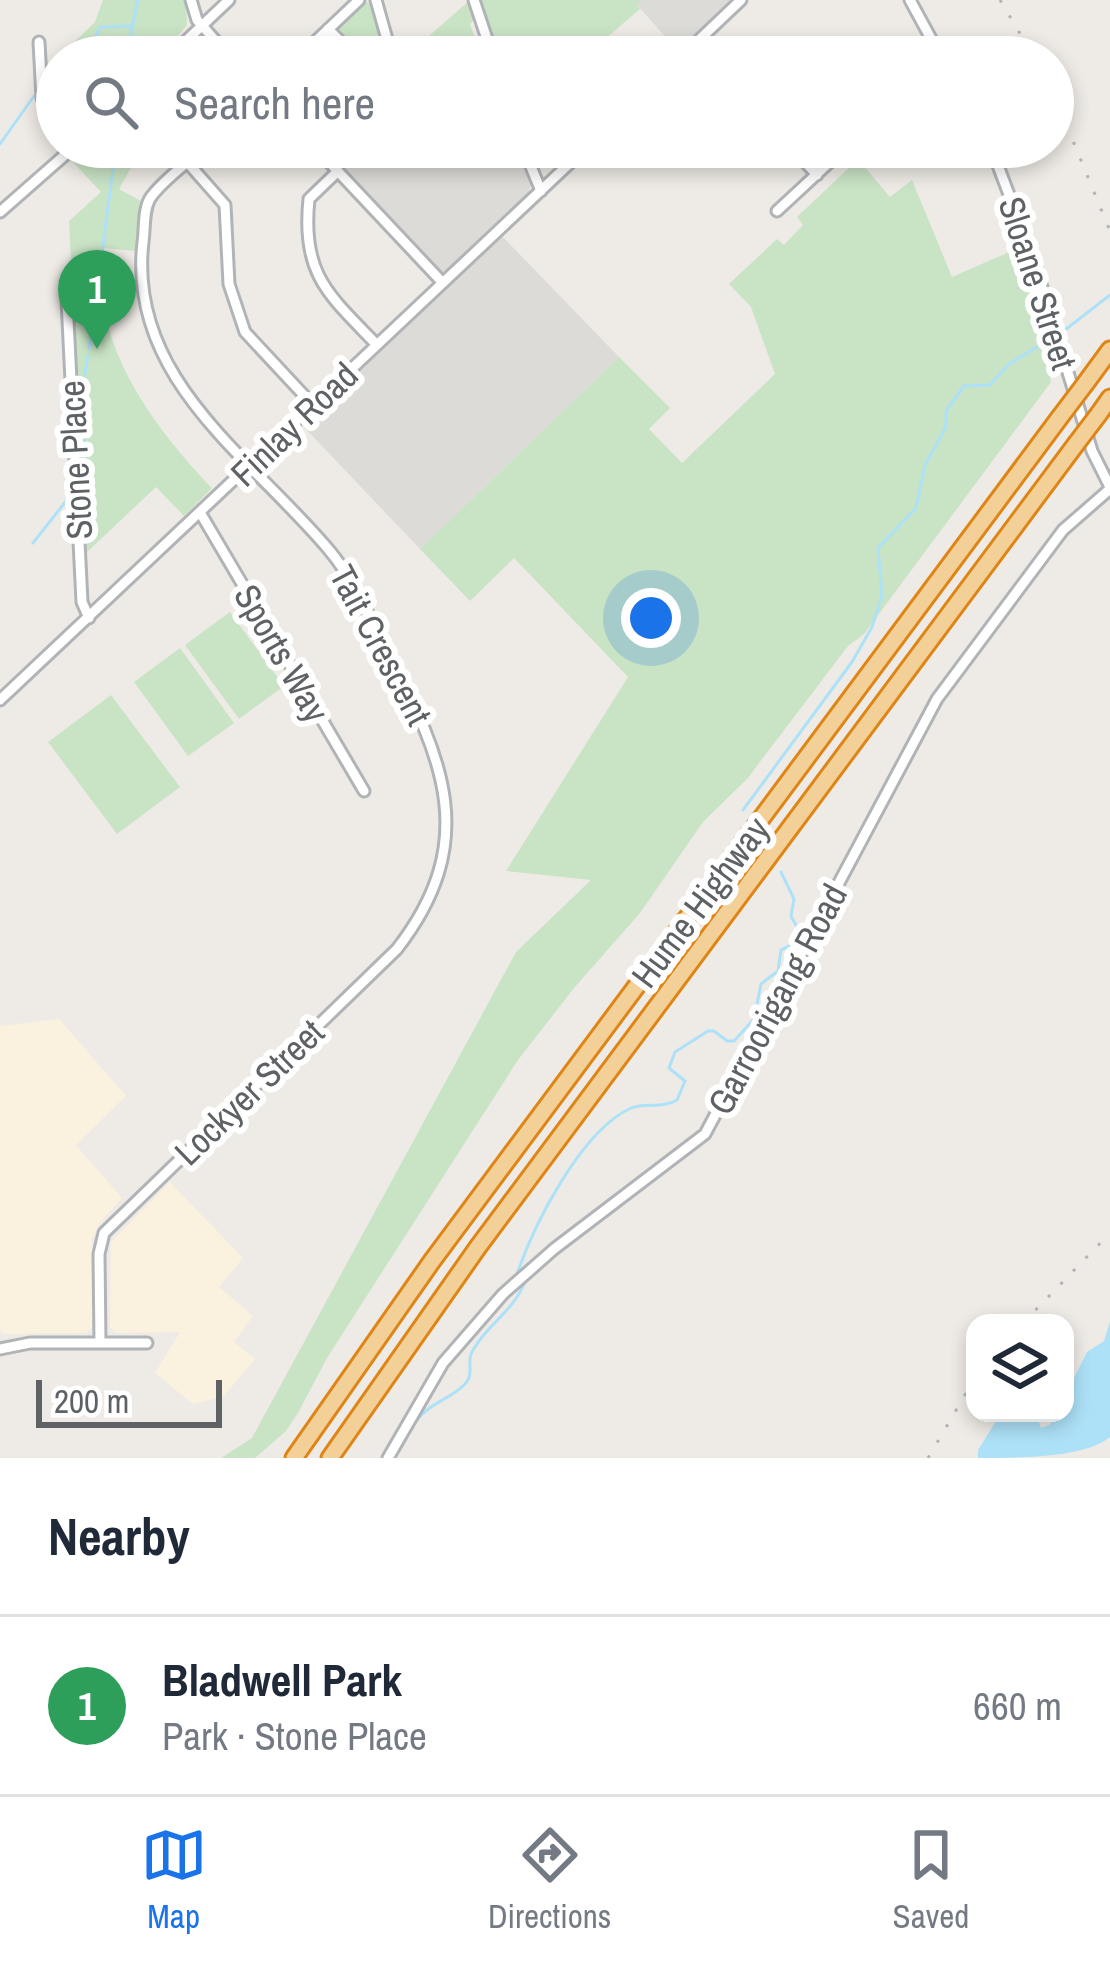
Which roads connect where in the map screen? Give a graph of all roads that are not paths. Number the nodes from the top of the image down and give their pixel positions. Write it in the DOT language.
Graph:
graph roads {
  1 [pos="191,0"];
  2 [pos="229,0"];
  3 [pos="376,0"];
  4 [pos="474,0"];
  5 [pos="741,0"];
  6 [pos="910,0"];
  7 [pos="355,2"];
  8 [pos="201,26"];
  9 [pos="328,29"];
  10 [pos="191,36"];
  11 [pos="210,36"];
  12 [pos="321,36"];
  13 [pos="335,36"];
  14 [pos="386,36"];
  15 [pos="486,36"];
  16 [pos="703,36"];
  17 [pos="930,36"];
  18 [pos="50,168"];
  19 [pos="183,168"];
  20 [pos="192,168"];
  21 [pos="335,168"];
  22 [pos="532,168"];
  23 [pos="565,168"];
  24 [pos="810,168"];
  25 [pos="824,168"];
  26 [pos="999,168"];
  27 [pos="338,171"];
  28 [pos="817,175"];
  29 [pos="541,191"];
  30 [pos="777,211"];
  31 [pos="0,212"];
  32 [pos="443,283"];
  33 [pos="67,300"];
  34 [pos="377,345"];
  35 [pos="1110,350"];
  36 [pos="1110,398"];
  37 [pos="314,405"];
  38 [pos="249,467"];
  39 [pos="1110,488"];
  40 [pos="201,514"];
  41 [pos="89,618"];
  42 [pos="22,682"];
  43 [pos="0,687"];
  44 [pos="0,700"];
  45 [pos="364,791"];
  46 [pos="443,854"];
  47 [pos="100,1343"];
  48 [pos="147,1343"];
  49 [pos="0,1345"];
  50 [pos="290,1458"];
  51 [pos="332,1458"];
  52 [pos="388,1458"];
  1 -- 8 [label="street"];
  2 -- 8 [label="street"];
  3 -- 14 [label="street"];
  4 -- 15 [label="street"];
  5 -- 16 [label="street"];
  6 -- 17 [label="street"];
  7 -- 9 [label="street"];
  8 -- 10 [label="street"];
  8 -- 11 [label="street"];
  9 -- 12 [label="street"];
  9 -- 13 [label="street"];
  18 -- 31 [label="street"];
  19 -- 38 [label="street, Tait Crescent"];
  20 -- 37 [label="street"];
  21 -- 27 [label="street"];
  22 -- 29 [label="street"];
  23 -- 29 [label="street, Finlay Road"];
  24 -- 28 [label="street"];
  25 -- 28 [label="street"];
  26 -- 39 [label="street, Sloane Street"];
  27 -- 32 [label="street"];
  27 -- 34 [label="street"];
  28 -- 30 [label="street"];
  29 -- 32 [label="street, Finlay Road"];
  32 -- 34 [label="street, Finlay Road"];
  33 -- 41 [label="street, Stone Place"];
  34 -- 37 [label="street, Finlay Road"];
  35 -- 50 [label="highway, Hume Highway, bridge"];
  36 -- 51 [label="highway, Hume Highway, bridge"];
  37 -- 38 [label="street, Finlay Road"];
  38 -- 40 [label="street, Finlay Road"];
  38 -- 46 [label="street, Tait Crescent"];
  39 -- 52 [label="street, Garroorigang Road"];
  40 -- 41 [label="street, Finlay Road"];
  40 -- 45 [label="street, Sports Way"];
  41 -- 42 [label="street, Finlay Road"];
  42 -- 43 [label="street"];
  42 -- 44 [label="street, Finlay Road"];
  46 -- 47 [label="street, Lockyer Street"];
  47 -- 48 [label="street"];
  47 -- 49 [label="street"];
}
